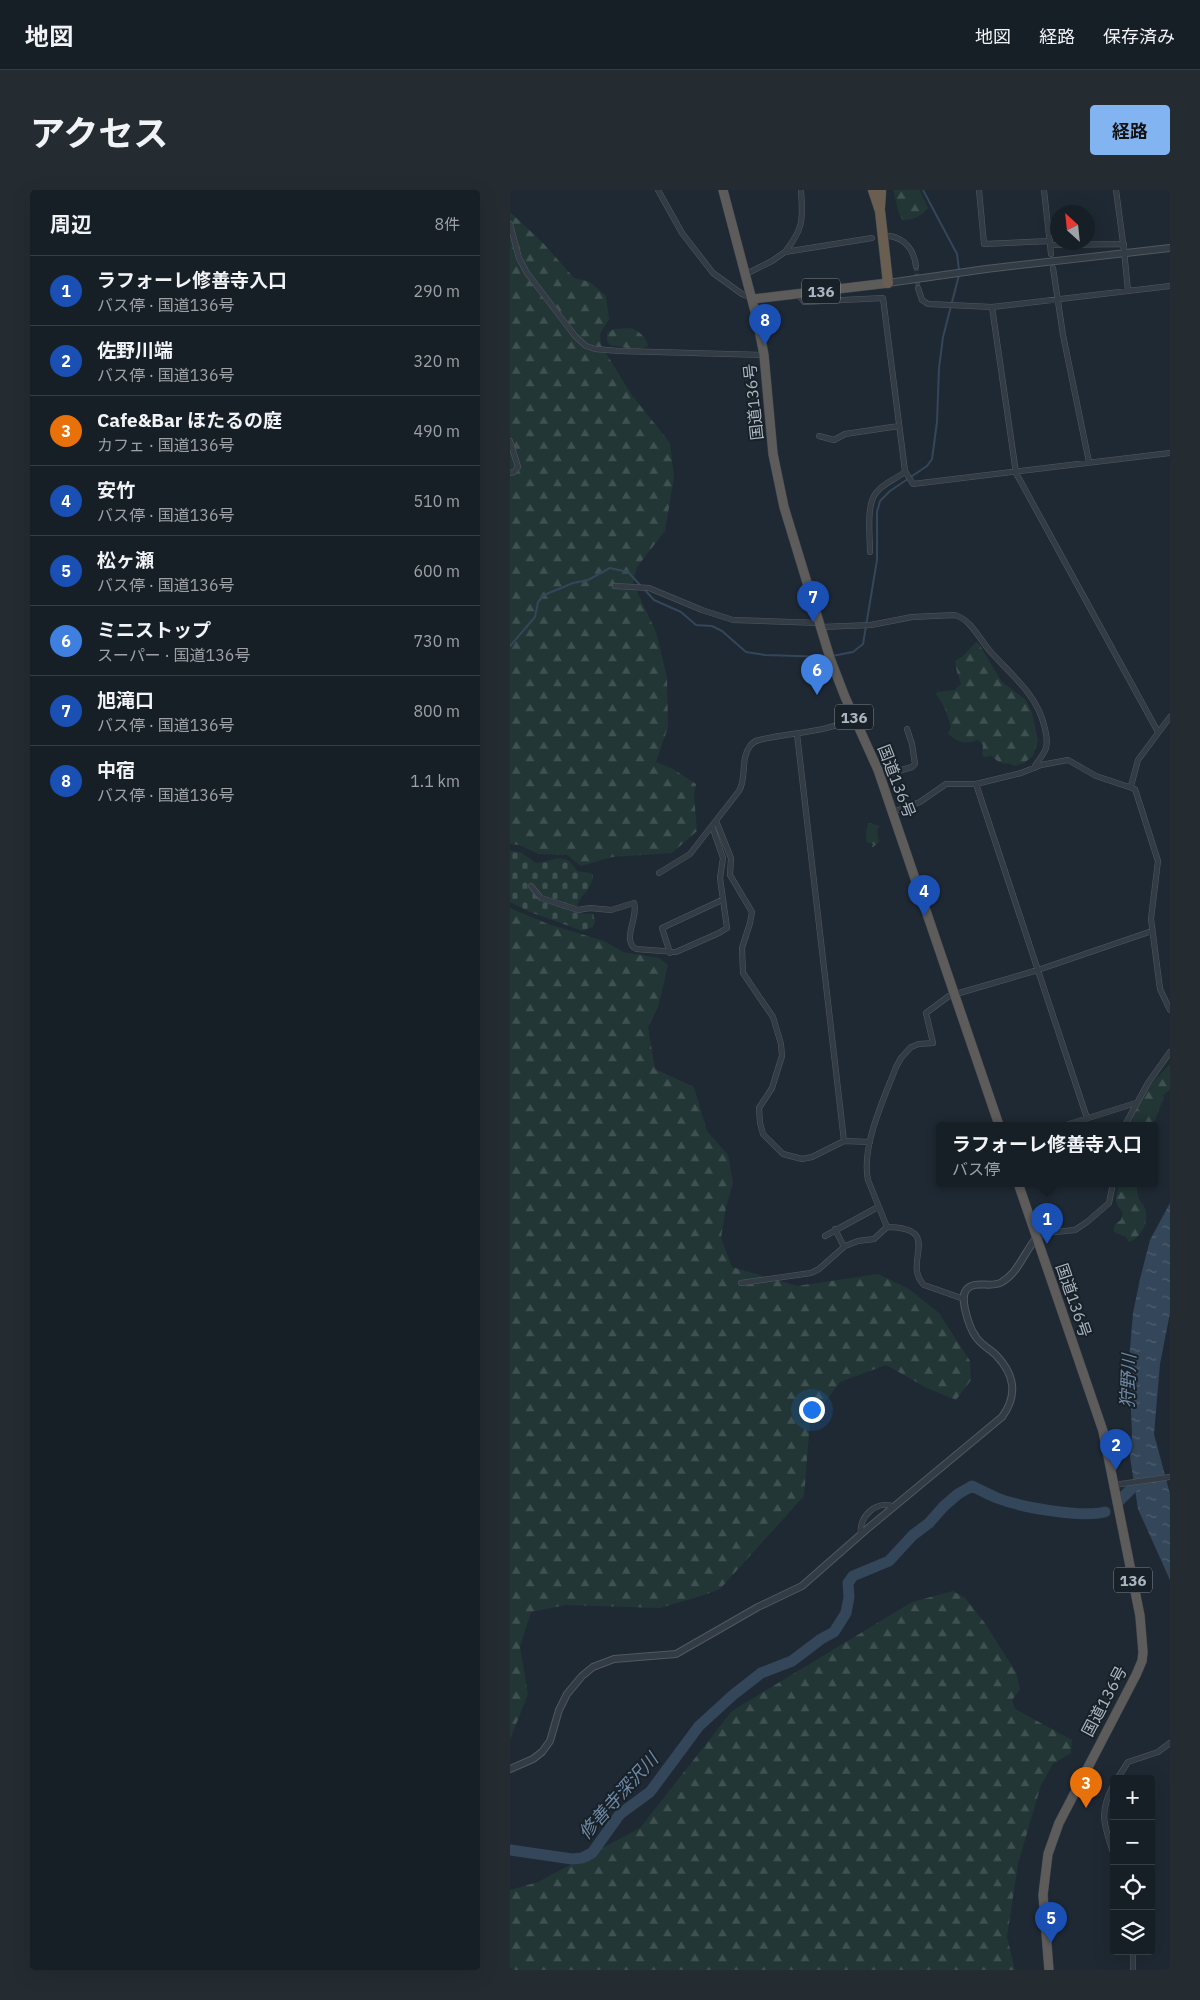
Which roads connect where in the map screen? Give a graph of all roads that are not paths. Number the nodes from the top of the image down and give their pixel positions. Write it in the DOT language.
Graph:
graph roads {
  1 [pos="658,190"];
  2 [pos="723,190"];
  3 [pos="801,190"];
  4 [pos="873,190"];
  5 [pos="882,190"];
  6 [pos="979,190"];
  7 [pos="1044,190"];
  8 [pos="1116,190"];
  9 [pos="880,211"];
  10 [pos="510,224"];
  11 [pos="890,236"];
  12 [pos="872,238"];
  13 [pos="1050,243"];
  14 [pos="1095,244"];
  15 [pos="1124,244"];
  16 [pos="1170,248"];
  17 [pos="1051,250"];
  18 [pos="785,252"];
  19 [pos="1124,253"];
  20 [pos="1051,254"];
  21 [pos="916,266"];
  22 [pos="1053,268"];
  23 [pos="746,274"];
  24 [pos="888,283"];
  25 [pos="1170,286"];
  26 [pos="918,288"];
  27 [pos="1128,291"];
  28 [pos="798,294"];
  29 [pos="753,298"];
  30 [pos="1057,300"];
  31 [pos="992,307"];
  32 [pos="764,354"];
  33 [pos="899,426"];
  34 [pos="819,436"];
  35 [pos="510,441"];
  36 [pos="1170,452"];
  37 [pos="1089,462"];
  38 [pos="510,473"];
  39 [pos="906,473"];
  40 [pos="1016,473"];
  41 [pos="870,552"];
  42 [pos="614,586"];
  43 [pos="820,625"];
  44 [pos="1170,717"];
  45 [pos="855,718"];
  46 [pos="907,729"];
  47 [pos="1158,732"];
  48 [pos="797,734"];
  49 [pos="1033,768"];
  50 [pos="880,776"];
  51 [pos="976,784"];
  52 [pos="1131,786"];
  53 [pos="893,812"];
  54 [pos="714,824"];
  55 [pos="660,873"];
  56 [pos="530,886"];
  57 [pos="722,900"];
  58 [pos="1152,931"];
  59 [pos="670,953"];
  60 [pos="1038,970"];
  61 [pos="954,996"];
  62 [pos="1170,1010"];
  63 [pos="1170,1052"];
  64 [pos="1136,1103"];
  65 [pos="1087,1118"];
  66 [pos="998,1122"];
  67 [pos="1075,1122"];
  68 [pos="1126,1122"];
  69 [pos="844,1141"];
  70 [pos="870,1142"];
  71 [pos="1019,1187"];
  72 [pos="1112,1187"];
  73 [pos="878,1207"];
  74 [pos="887,1227"];
  75 [pos="835,1229"];
  76 [pos="825,1236"];
  77 [pos="1037,1237"];
  78 [pos="844,1247"];
  79 [pos="740,1283"];
  80 [pos="964,1299"];
  81 [pos="1170,1477"];
  82 [pos="1117,1485"];
  83 [pos="894,1507"];
  84 [pos="861,1534"];
  85 [pos="1170,1743"];
  86 [pos="510,1769"];
  87 [pos="1120,1775"];
  88 [pos="1110,1793"];
  89 [pos="1110,1845"];
  90 [pos="1133,1955"];
  91 [pos="1049,1970"];
  92 [pos="1133,1970"];
  1 -- 29 [label="street"];
  2 -- 23 [label="highway, 国道136号 / 136"];
  3 -- 18 [label="street"];
  4 -- 9 [label="highway"];
  5 -- 9 [label="highway"];
  6 -- 13 [label="street"];
  7 -- 13 [label="street"];
  8 -- 15 [label="street"];
  9 -- 24 [label="highway"];
  10 -- 32 [label="street"];
  11 -- 21 [label="street"];
  12 -- 18 [label="street"];
  14 -- 15 [label="street"];
  15 -- 19 [label="street"];
  16 -- 19 [label="street"];
  17 -- 20 [label="street"];
  18 -- 23 [label="street"];
  19 -- 24 [label="street"];
  19 -- 27 [label="street"];
  22 -- 30 [label="street"];
  23 -- 29 [label="highway, 国道136号 / 136"];
  24 -- 28 [label="highway, 136"];
  25 -- 27 [label="street"];
  26 -- 31 [label="street"];
  27 -- 30 [label="street"];
  28 -- 29 [label="highway, 136"];
  28 -- 33 [label="street"];
  29 -- 32 [label="highway, 国道136号 / 136"];
  30 -- 31 [label="street"];
  30 -- 37 [label="street"];
  31 -- 40 [label="street"];
  32 -- 43 [label="highway, 国道136号 / 136"];
  33 -- 34 [label="street"];
  33 -- 39 [label="street"];
  35 -- 38 [label="street"];
  36 -- 37 [label="street"];
  37 -- 40 [label="street"];
  39 -- 40 [label="street"];
  39 -- 41 [label="street"];
  40 -- 47 [label="street"];
  42 -- 43 [label="street"];
  43 -- 45 [label="highway, 国道136号 / 136"];
  43 -- 49 [label="street"];
  44 -- 47 [label="street"];
  45 -- 48 [label="street"];
  45 -- 50 [label="highway, 国道136号 / 136"];
  46 -- 50 [label="street"];
  47 -- 52 [label="street"];
  48 -- 54 [label="street"];
  48 -- 69 [label="street"];
  49 -- 51 [label="street"];
  49 -- 52 [label="street"];
  50 -- 53 [label="highway, 国道136号 / 136"];
  51 -- 53 [label="street"];
  51 -- 60 [label="street"];
  52 -- 58 [label="street"];
  53 -- 61 [label="highway, 国道136号 / 136"];
  54 -- 55 [label="street"];
  54 -- 57 [label="street"];
  54 -- 69 [label="street"];
  56 -- 59 [label="street"];
  57 -- 59 [label="street"];
  57 -- 59 [label="street"];
  58 -- 60 [label="street"];
  58 -- 62 [label="street"];
  60 -- 61 [label="street"];
  60 -- 65 [label="street"];
  61 -- 66 [label="highway, 国道136号 / 136"];
  61 -- 70 [label="street"];
  63 -- 64 [label="street"];
  64 -- 65 [label="street"];
  64 -- 68 [label="street"];
  65 -- 67 [label="street"];
  69 -- 70 [label="street"];
  70 -- 73 [label="street"];
  71 -- 77 [label="highway, 国道136号 / 136"];
  72 -- 77 [label="street"];
  73 -- 74 [label="street"];
  73 -- 75 [label="street"];
  74 -- 78 [label="street"];
  74 -- 80 [label="street"];
  75 -- 76 [label="street"];
  75 -- 78 [label="street"];
  77 -- 80 [label="street"];
  77 -- 82 [label="highway, 国道136号 / 136"];
  78 -- 79 [label="street"];
  80 -- 83 [label="street"];
  81 -- 82 [label="street"];
  82 -- 91 [label="highway, 国道136号 / 136"];
  83 -- 84 [label="street"];
  83 -- 84 [label="street"];
  84 -- 86 [label="street"];
  85 -- 87 [label="street"];
  88 -- 89 [label="street"];
  90 -- 92 [label="street"];
}
